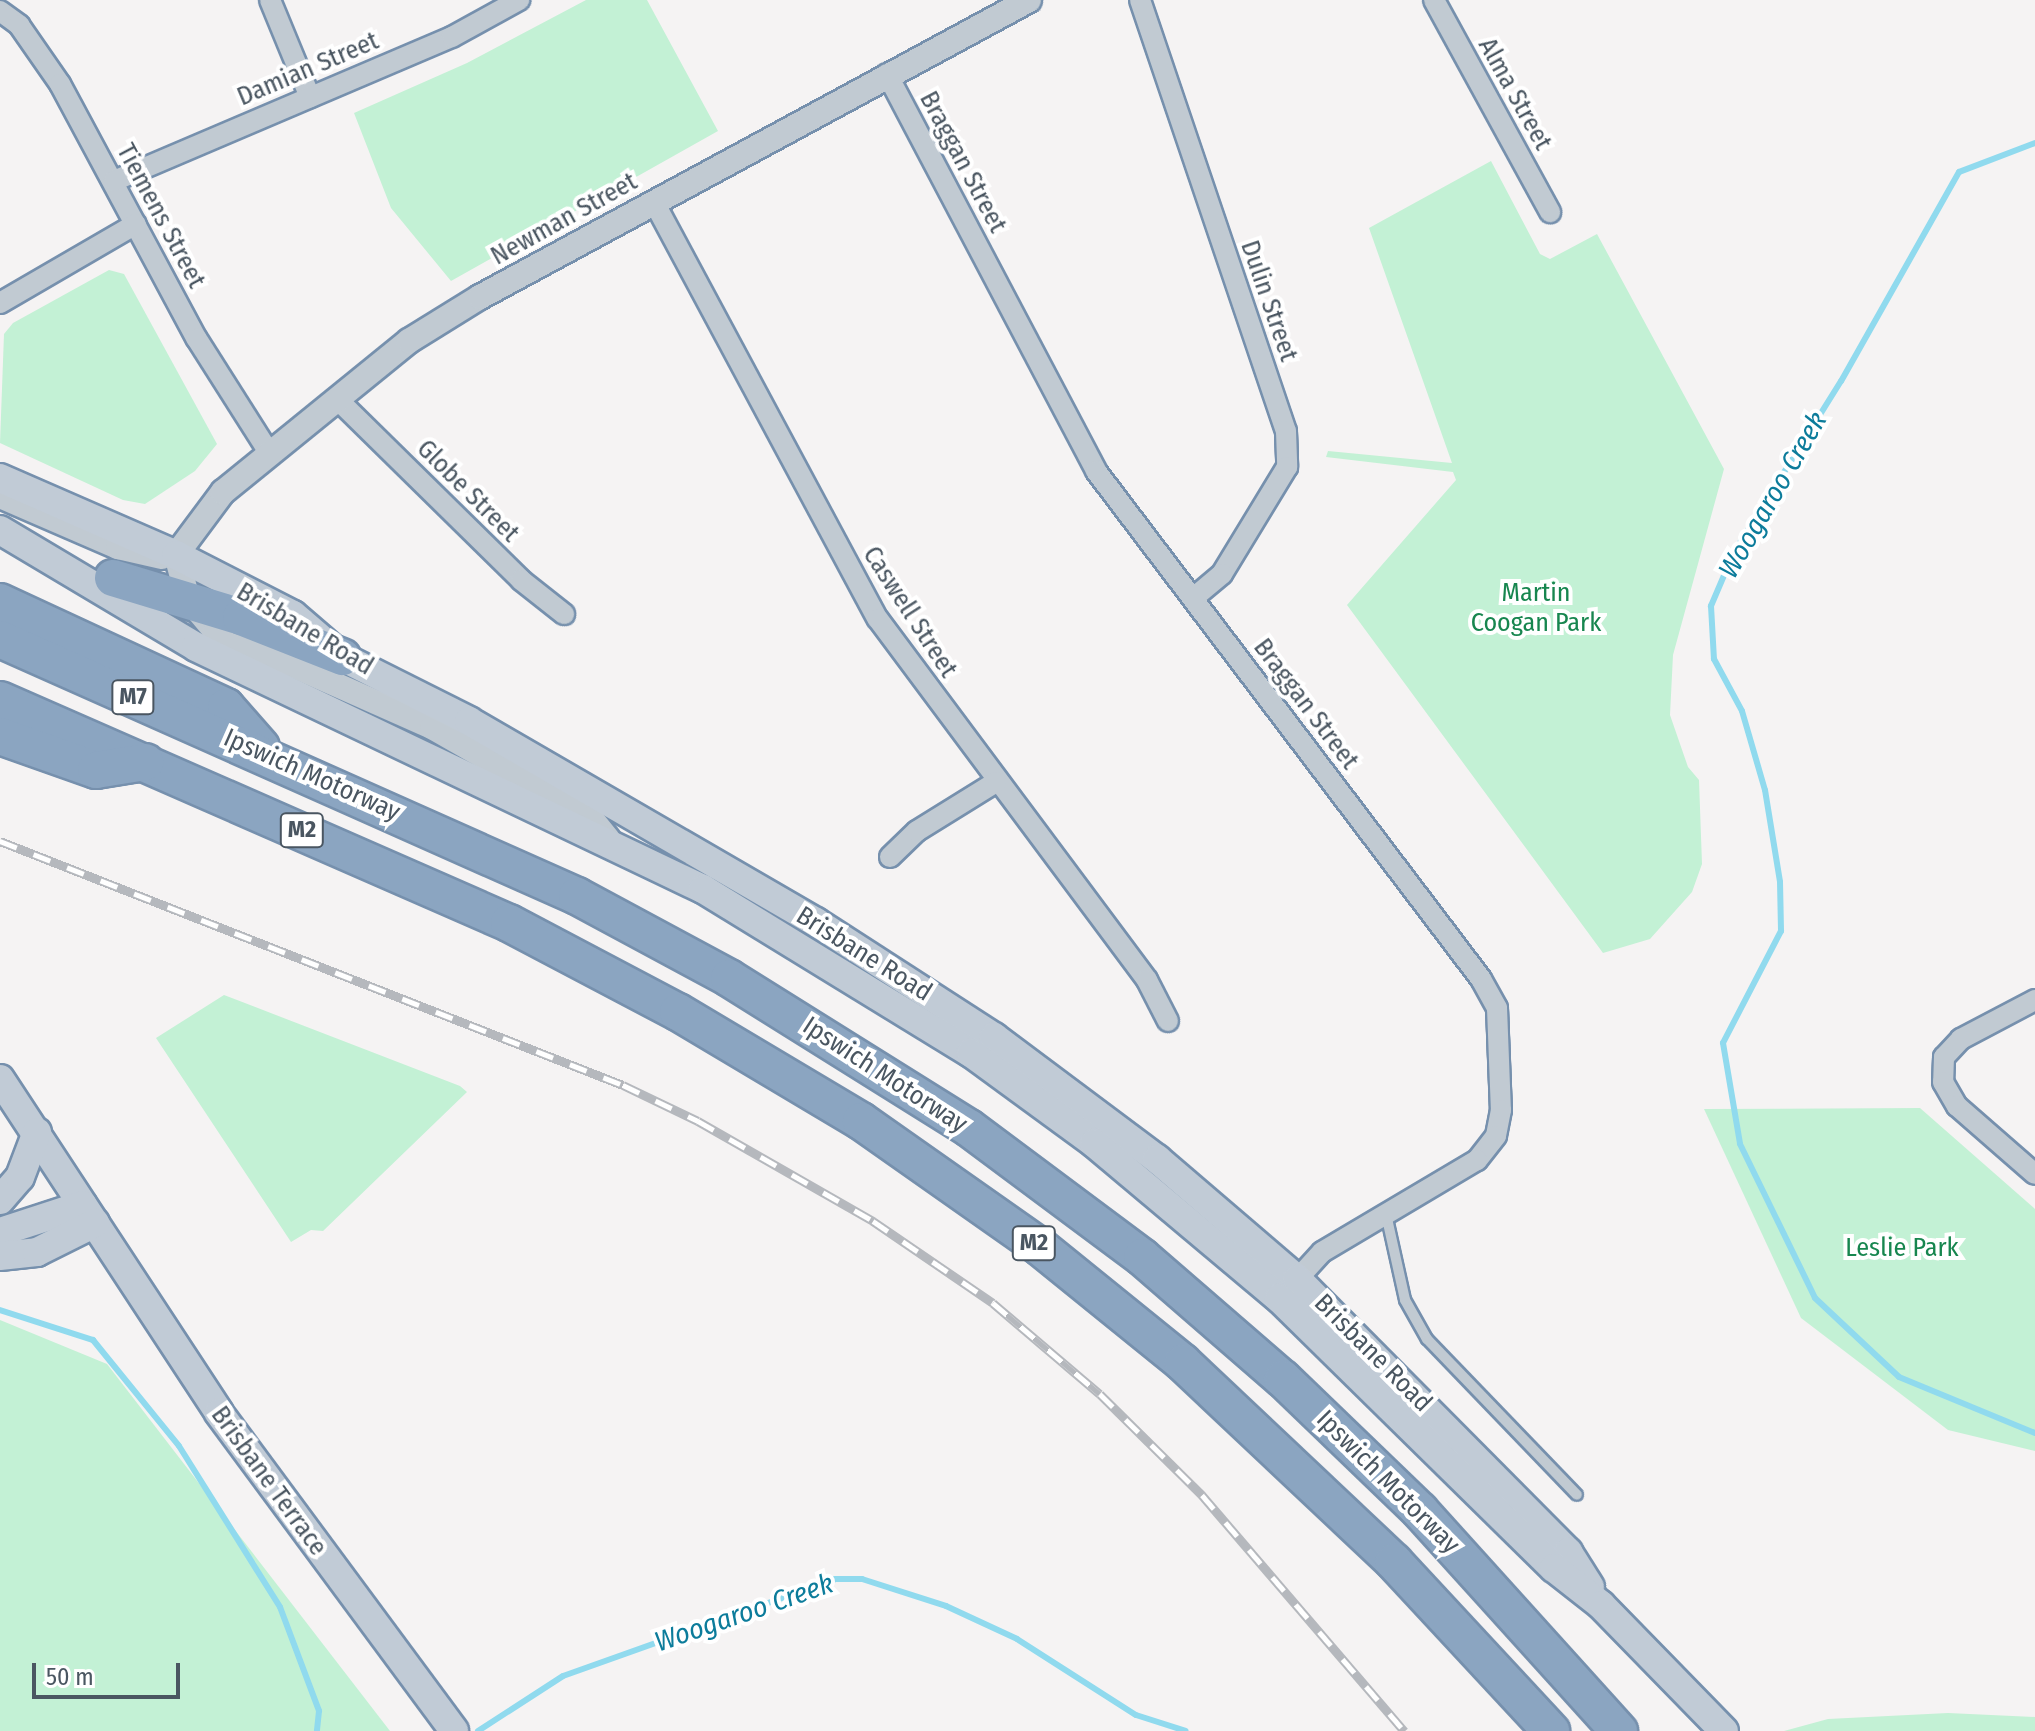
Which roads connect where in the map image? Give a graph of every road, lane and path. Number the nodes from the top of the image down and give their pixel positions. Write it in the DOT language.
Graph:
graph roads {
  1 [pos="270,0"];
  2 [pos="517,0"];
  3 [pos="1029,0"];
  4 [pos="1140,0"];
  5 [pos="1434,0"];
  6 [pos="0,11"];
  7 [pos="887,74"];
  8 [pos="310,97"];
  9 [pos="114,181"];
  10 [pos="654,202"];
  11 [pos="1550,212"];
  12 [pos="136,224"];
  13 [pos="0,303"];
  14 [pos="339,401"];
  15 [pos="268,451"];
  16 [pos="0,478"];
  17 [pos="0,496"];
  18 [pos="0,530"];
  19 [pos="176,555"];
  20 [pos="113,578"];
  21 [pos="1193,598"];
  22 [pos="188,599"];
  23 [pos="0,602"];
  24 [pos="564,614"];
  25 [pos="0,639"];
  26 [pos="342,657"];
  27 [pos="0,700"];
  28 [pos="0,736"];
  29 [pos="267,755"];
  30 [pos="145,762"];
  31 [pos="996,782"];
  32 [pos="608,839"];
  33 [pos="890,857"];
  34 [pos="2035,1000"];
  35 [pos="1168,1021"];
  36 [pos="0,1079"];
  37 [pos="37,1132"];
  38 [pos="2035,1174"];
  39 [pos="0,1200"];
  40 [pos="89,1214"];
  41 [pos="1386,1214"];
  42 [pos="0,1232"];
  43 [pos="0,1256"];
  44 [pos="1288,1289"];
  45 [pos="1577,1495"];
  46 [pos="1717,1723"];
  47 [pos="454,1731"];
  48 [pos="1551,1731"];
  49 [pos="1619,1731"];
  1 -- 8 [label="street"];
  2 -- 8 [label="street, Damian Street"];
  3 -- 7 [label="street, Newman Street"];
  4 -- 21 [label="street, Dulin Street"];
  5 -- 11 [label="street, Alma Street"];
  6 -- 9 [label="street, Tiemens Street"];
  7 -- 10 [label="street, Newman Street"];
  7 -- 21 [label="street, Braggan Street"];
  8 -- 9 [label="street, Damian Street"];
  9 -- 12 [label="street, Tiemens Street"];
  10 -- 14 [label="street, Newman Street"];
  10 -- 31 [label="street, Caswell Street"];
  12 -- 13 [label="street"];
  12 -- 15 [label="street, Tiemens Street"];
  14 -- 15 [label="street, Newman Street"];
  14 -- 24 [label="street, Globe Street"];
  15 -- 19 [label="street, Newman Street"];
  16 -- 19 [label="main road, Brisbane Road"];
  17 -- 19 [label="street"];
  18 -- 32 [label="main road, Brisbane Road"];
  19 -- 22 [label="street"];
  19 -- 26 [label="main road, Brisbane Road"];
  20 -- 22 [label="highway"];
  21 -- 41 [label="street, Braggan Street"];
  22 -- 26 [label="highway"];
  22 -- 32 [label="street"];
  23 -- 29 [label="highway, M2"];
  25 -- 29 [label="highway, Ipswich Motorway / M7"];
  26 -- 44 [label="main road, Brisbane Road"];
  27 -- 30 [label="highway, Ipswich Motorway / M7"];
  28 -- 30 [label="highway"];
  29 -- 49 [label="highway, Ipswich Motorway / M2"];
  30 -- 48 [label="highway, Ipswich Motorway / M2"];
  31 -- 33 [label="street"];
  31 -- 35 [label="street, Caswell Street"];
  32 -- 44 [label="main road, Brisbane Road"];
  34 -- 38 [label="street"];
  36 -- 37 [label="main road, Brisbane Terrace"];
  37 -- 39 [label="main road"];
  37 -- 40 [label="main road, Brisbane Terrace"];
  40 -- 42 [label="main road"];
  40 -- 43 [label="main road"];
  40 -- 47 [label="main road, Brisbane Terrace"];
  41 -- 44 [label="street, Braggan Street"];
  41 -- 45 [label="lane"];
  44 -- 46 [label="main road, Brisbane Road"];
}
